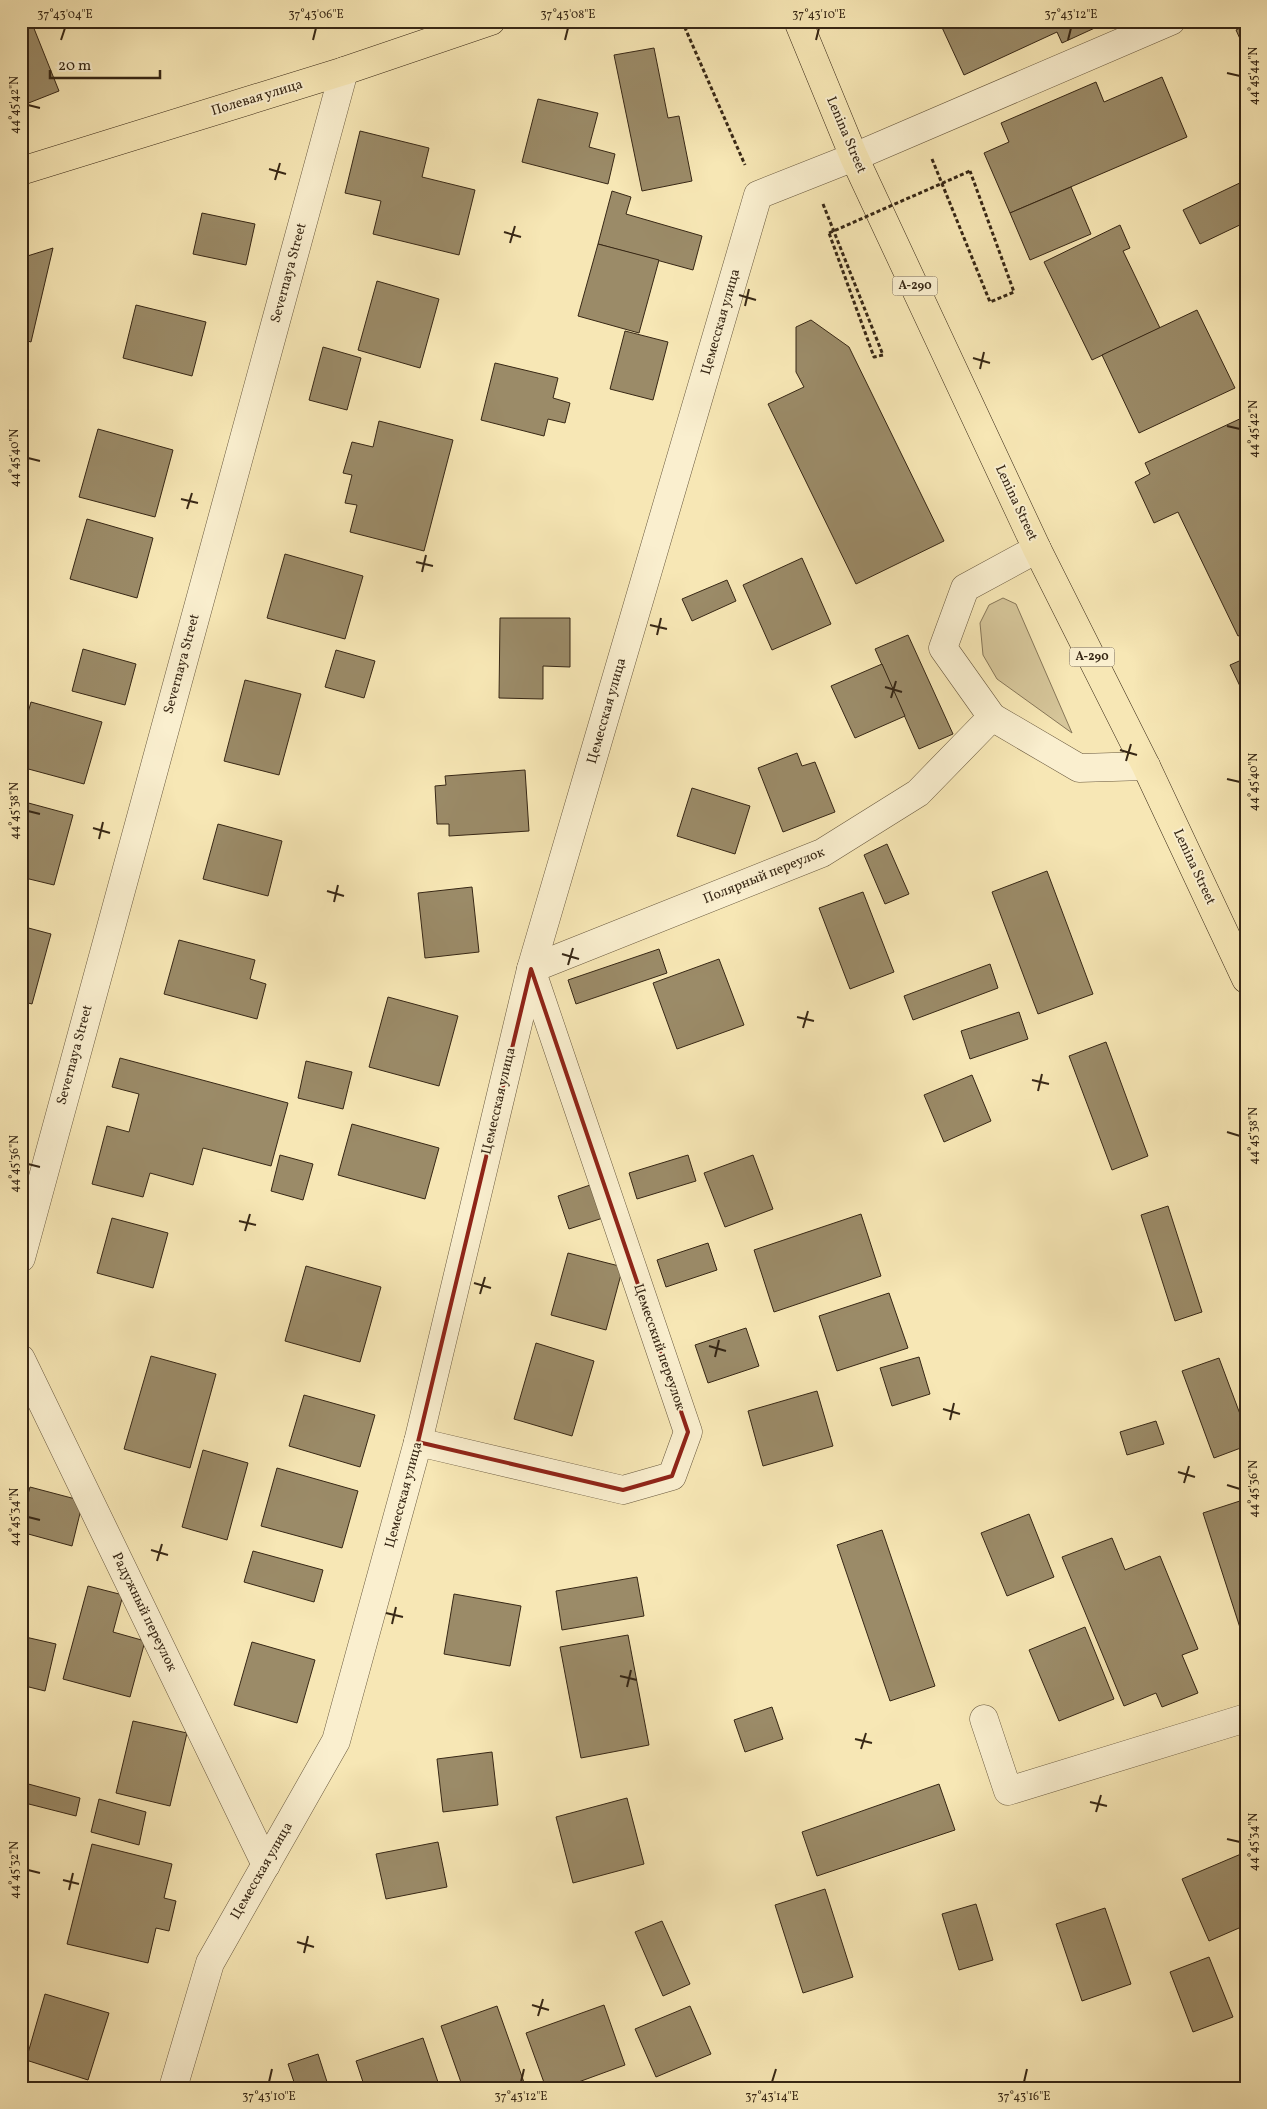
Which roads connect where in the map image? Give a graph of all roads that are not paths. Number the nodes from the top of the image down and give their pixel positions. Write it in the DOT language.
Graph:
graph roads {
  1 [pos="491,21"];
  2 [pos="798,21"];
  3 [pos="1171,21"];
  4 [pos="344,71"];
  5 [pos="854,157"];
  6 [pos="21,171"];
  7 [pos="1037,549"];
  8 [pos="992,718"];
  9 [pos="1146,766"];
  10 [pos="531,970"];
  11 [pos="1246,979"];
  12 [pos="22,1245"];
  13 [pos="21,1359"];
  14 [pos="418,1442"];
  15 [pos="1246,1718"];
  16 [pos="984,1720"];
  17 [pos="266,1865"];
  18 [pos="173,2088"];
  1 -- 4 [label="main road, Полевая улица"];
  2 -- 5 [label="main road, Lenina Street / А-290"];
  3 -- 5 [label="street"];
  4 -- 6 [label="main road, Полевая улица"];
  4 -- 12 [label="street, Severnaya Street"];
  5 -- 7 [label="main road, Lenina Street / А-290"];
  5 -- 10 [label="street, Цемесская улица"];
  7 -- 8 [label="street"];
  7 -- 9 [label="main road, Lenina Street / А-290"];
  8 -- 9 [label="street"];
  8 -- 10 [label="street, Полярный переулок"];
  9 -- 11 [label="main road, Lenina Street / А-290"];
  10 -- 14 [label="street, Цемесская улица"];
  10 -- 14 [label="street, Цемесский переулок"];
  13 -- 17 [label="street, Радужный переулок"];
  14 -- 17 [label="street, Цемесская улица"];
  15 -- 16 [label="street"];
  17 -- 18 [label="street, Цемесская улица"];
}
